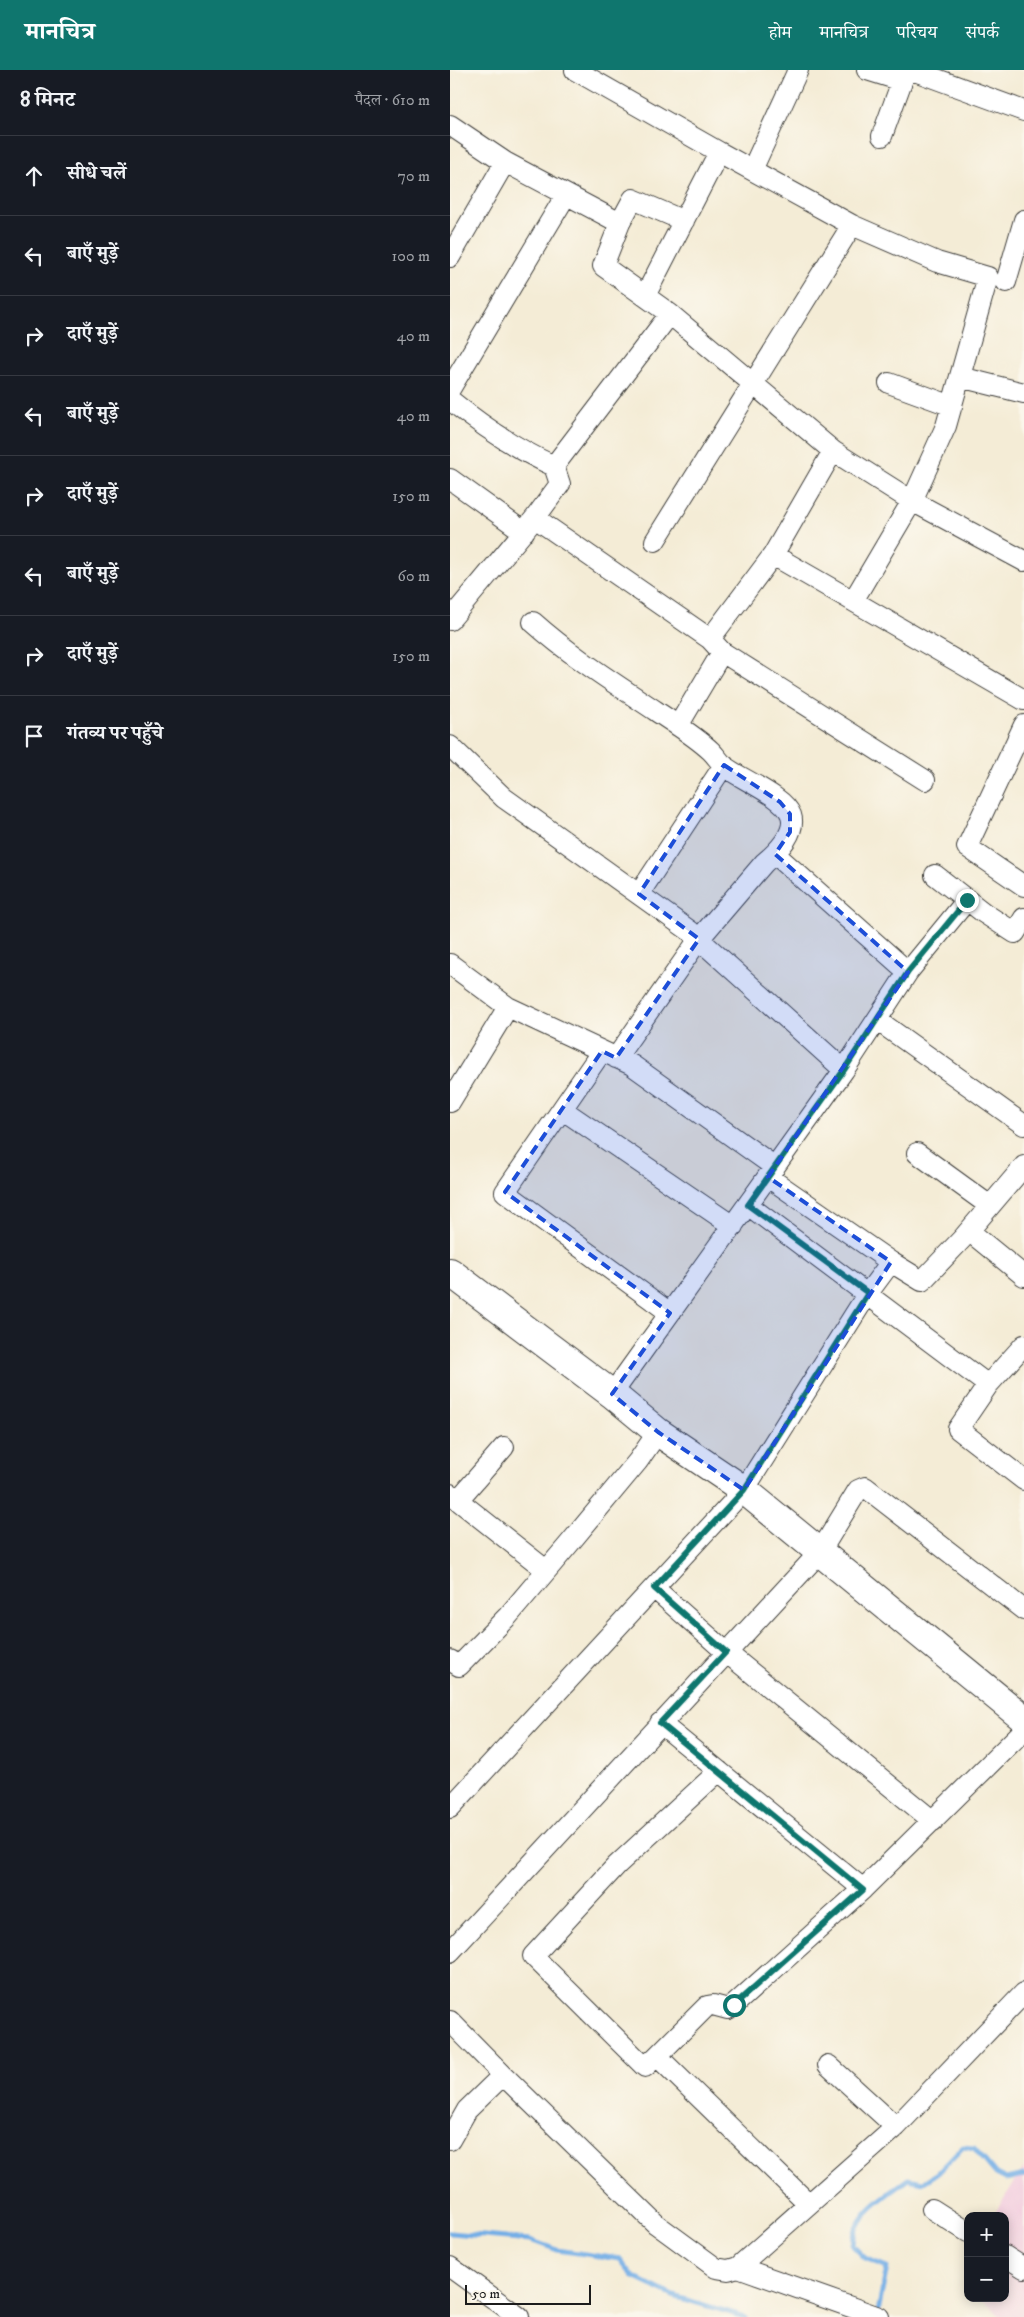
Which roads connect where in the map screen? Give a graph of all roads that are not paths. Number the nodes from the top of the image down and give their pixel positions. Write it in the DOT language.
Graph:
graph roads {
  1 [pos="575,70"];
  2 [pos="798,70"];
  3 [pos="867,70"];
  4 [pos="907,74"];
  5 [pos="1024,111"];
  6 [pos="450,125"];
  7 [pos="882,136"];
  8 [pos="719,152"];
  9 [pos="506,162"];
  10 [pos="752,170"];
  11 [pos="566,195"];
  12 [pos="1024,220"];
  13 [pos="684,221"];
  14 [pos="620,223"];
  15 [pos="852,224"];
  16 [pos="450,257"];
  17 [pos="1006,282"];
  18 [pos="645,296"];
  19 [pos="670,314"];
  20 [pos="960,377"];
  21 [pos="889,383"];
  22 [pos="754,384"];
  23 [pos="450,389"];
  24 [pos="1024,393"];
  25 [pos="450,400"];
  26 [pos="952,406"];
  27 [pos="833,451"];
  28 [pos="554,466"];
  29 [pos="450,479"];
  30 [pos="912,501"];
  31 [pos="530,525"];
  32 [pos="655,541"];
  33 [pos="773,554"];
  34 [pos="1024,561"];
  35 [pos="853,601"];
  36 [pos="450,620"];
  37 [pos="533,622"];
  38 [pos="716,646"];
  39 [pos="1024,700"];
  40 [pos="1024,725"];
  41 [pos="678,726"];
  42 [pos="450,746"];
  43 [pos="724,765"];
  44 [pos="925,780"];
  45 [pos="775,854"];
  46 [pos="935,875"];
  47 [pos="1024,886"];
  48 [pos="639,894"];
  49 [pos="967,900"];
  50 [pos="1024,918"];
  51 [pos="699,939"];
  52 [pos="450,964"];
  53 [pos="908,972"];
  54 [pos="508,1007"];
  55 [pos="877,1020"];
  56 [pos="609,1054"];
  57 [pos="844,1070"];
  58 [pos="450,1102"];
  59 [pos="563,1110"];
  60 [pos="1024,1125"];
  61 [pos="917,1153"];
  62 [pos="1024,1166"];
  63 [pos="772,1172"];
  64 [pos="748,1205"];
  65 [pos="990,1206"];
  66 [pos="733,1226"];
  67 [pos="970,1231"];
  68 [pos="891,1262"];
  69 [pos="450,1272"];
  70 [pos="1024,1276"];
  71 [pos="868,1293"];
  72 [pos="670,1313"];
  73 [pos="1024,1345"];
  74 [pos="988,1385"];
  75 [pos="612,1394"];
  76 [pos="658,1432"];
  77 [pos="504,1448"];
  78 [pos="1024,1480"];
  79 [pos="744,1490"];
  80 [pos="454,1497"];
  81 [pos="820,1552"];
  82 [pos="546,1570"];
  83 [pos="654,1588"];
  84 [pos="1024,1610"];
  85 [pos="726,1652"];
  86 [pos="450,1660"];
  87 [pos="1024,1719"];
  88 [pos="660,1723"];
  89 [pos="1024,1730"];
  90 [pos="719,1771"];
  91 [pos="453,1798"];
  92 [pos="933,1820"];
  93 [pos="863,1890"];
  94 [pos="450,1952"];
  95 [pos="1024,1993"];
  96 [pos="450,2021"];
  97 [pos="657,2056"];
  98 [pos="828,2065"];
  99 [pos="503,2075"];
  100 [pos="896,2127"];
  101 [pos="451,2133"];
  102 [pos="809,2204"];
  103 [pos="932,2209"];
  104 [pos="964,2229"];
  105 [pos="1007,2257"];
  106 [pos="738,2266"];
  107 [pos="450,2267"];
  108 [pos="1024,2268"];
  109 [pos="497,2311"];
  110 [pos="874,2315"];
  111 [pos="519,2317"];
  1 -- 8 [label="street"];
  2 -- 10 [label="street"];
  3 -- 4 [label="street"];
  4 -- 5 [label="street"];
  4 -- 7 [label="street"];
  6 -- 9 [label="street"];
  8 -- 10 [label="street"];
  8 -- 13 [label="street"];
  9 -- 11 [label="street"];
  9 -- 16 [label="street"];
  10 -- 15 [label="street"];
  11 -- 14 [label="street"];
  11 -- 23 [label="street"];
  12 -- 17 [label="street"];
  13 -- 14 [label="street"];
  13 -- 18 [label="street"];
  14 -- 18 [label="street"];
  15 -- 17 [label="street"];
  15 -- 22 [label="street"];
  17 -- 20 [label="street"];
  18 -- 19 [label="street"];
  19 -- 22 [label="street"];
  19 -- 28 [label="street"];
  20 -- 24 [label="street"];
  20 -- 26 [label="street"];
  21 -- 26 [label="street"];
  22 -- 27 [label="street"];
  22 -- 32 [label="street"];
  25 -- 28 [label="street"];
  26 -- 30 [label="street"];
  27 -- 30 [label="street"];
  27 -- 33 [label="street"];
  28 -- 31 [label="street"];
  29 -- 31 [label="street"];
  30 -- 34 [label="street"];
  30 -- 35 [label="street"];
  31 -- 36 [label="street"];
  31 -- 38 [label="street"];
  33 -- 35 [label="street"];
  33 -- 38 [label="street"];
  35 -- 39 [label="street"];
  37 -- 41 [label="street"];
  38 -- 41 [label="street"];
  38 -- 44 [label="street"];
  40 -- 47 [label="street"];
  41 -- 43 [label="street"];
  42 -- 48 [label="street"];
  43 -- 45 [label="street"];
  43 -- 48 [label="street"];
  45 -- 51 [label="street"];
  45 -- 53 [label="street"];
  46 -- 49 [label="street"];
  48 -- 51 [label="street"];
  49 -- 50 [label="street"];
  49 -- 53 [label="street"];
  51 -- 56 [label="street"];
  51 -- 57 [label="street"];
  52 -- 54 [label="street"];
  53 -- 55 [label="street"];
  54 -- 56 [label="street"];
  54 -- 58 [label="street"];
  55 -- 57 [label="street"];
  55 -- 60 [label="street"];
  56 -- 59 [label="street"];
  56 -- 63 [label="street"];
  57 -- 63 [label="street"];
  59 -- 66 [label="street"];
  59 -- 72 [label="street"];
  61 -- 65 [label="street"];
  62 -- 65 [label="street"];
  63 -- 64 [label="street"];
  63 -- 68 [label="street"];
  64 -- 66 [label="street"];
  64 -- 71 [label="street"];
  65 -- 67 [label="street"];
  66 -- 72 [label="street"];
  67 -- 68 [label="street"];
  67 -- 70 [label="street"];
  68 -- 71 [label="street"];
  69 -- 75 [label="street"];
  71 -- 74 [label="street"];
  71 -- 79 [label="street"];
  72 -- 75 [label="street"];
  73 -- 74 [label="street"];
  74 -- 78 [label="street"];
  75 -- 76 [label="street"];
  76 -- 79 [label="street"];
  76 -- 82 [label="street"];
  77 -- 80 [label="street"];
  79 -- 81 [label="street"];
  79 -- 83 [label="street"];
  80 -- 82 [label="street"];
  81 -- 84 [label="street"];
  81 -- 85 [label="street"];
  81 -- 87 [label="street"];
  82 -- 86 [label="street"];
  83 -- 85 [label="street"];
  83 -- 91 [label="street"];
  85 -- 88 [label="street"];
  85 -- 92 [label="street"];
  88 -- 90 [label="street"];
  88 -- 94 [label="street"];
  89 -- 92 [label="street"];
  90 -- 93 [label="street"];
  90 -- 97 [label="street"];
  92 -- 93 [label="street"];
  93 -- 97 [label="street"];
  95 -- 100 [label="street"];
  96 -- 99 [label="street"];
  97 -- 102 [label="street"];
  98 -- 100 [label="street"];
  99 -- 101 [label="street"];
  99 -- 106 [label="street"];
  100 -- 102 [label="street"];
  102 -- 106 [label="street"];
  103 -- 104 [label="street"];
  105 -- 108 [label="street"];
  106 -- 110 [label="street"];
  107 -- 109 [label="street"];
  109 -- 111 [label="street"];
}
